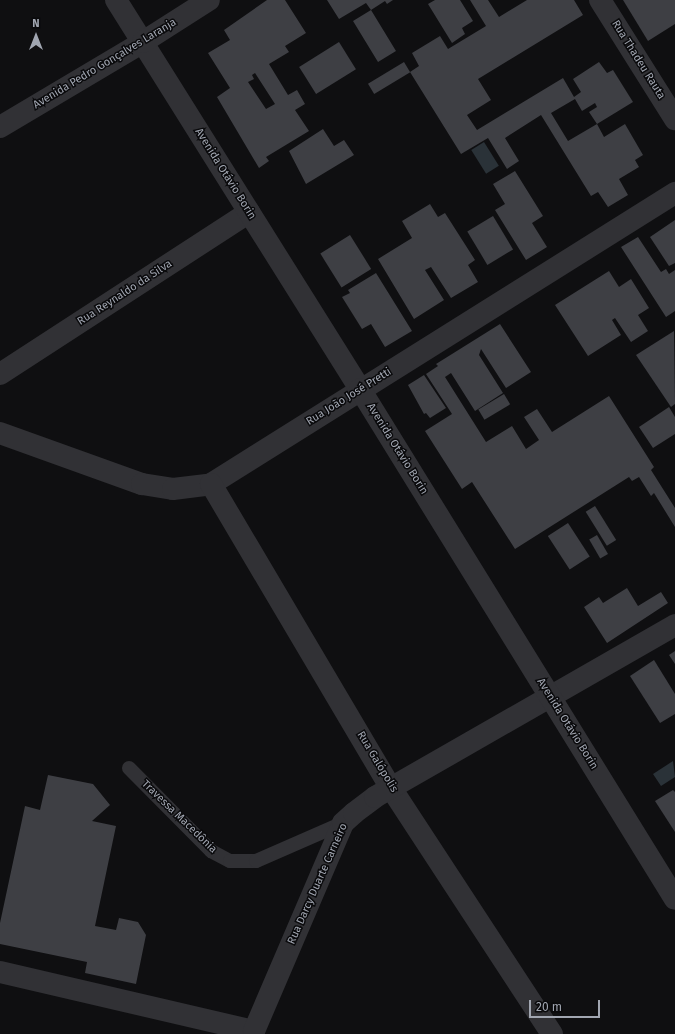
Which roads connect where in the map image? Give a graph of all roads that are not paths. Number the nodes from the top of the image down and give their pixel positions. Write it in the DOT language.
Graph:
graph roads {
  1 [pos="116,0"];
  2 [pos="209,0"];
  3 [pos="600,0"];
  4 [pos="143,42"];
  5 [pos="675,119"];
  6 [pos="0,127"];
  7 [pos="675,194"];
  8 [pos="249,212"];
  9 [pos="0,374"];
  10 [pos="360,389"];
  11 [pos="0,433"];
  12 [pos="211,484"];
  13 [pos="675,625"];
  14 [pos="550,697"];
  15 [pos="129,768"];
  16 [pos="391,788"];
  17 [pos="343,823"];
  18 [pos="675,899"];
  19 [pos="0,972"];
  20 [pos="39,982"];
  21 [pos="0,989"];
  22 [pos="254,1033"];
  23 [pos="552,1034"];
  1 -- 4 [label="street, Avenida Otávio Borin"];
  2 -- 4 [label="street, Avenida Pedro Gonçalves Laranja"];
  3 -- 5 [label="street, Rua Thadeu Rauta"];
  4 -- 6 [label="street, Avenida Pedro Gonçalves Laranja"];
  4 -- 8 [label="street, Avenida Otávio Borin"];
  7 -- 10 [label="street, Rua João José Pretti"];
  8 -- 9 [label="street, Rua Reynaldo da Silva"];
  8 -- 10 [label="street, Avenida Otávio Borin"];
  10 -- 12 [label="street, Rua João José Pretti"];
  10 -- 14 [label="street, Avenida Otávio Borin"];
  11 -- 12 [label="street, Rua João José Pretti"];
  12 -- 16 [label="street, Rua Galópolis"];
  13 -- 14 [label="street, Rua Darcy Duarte Carneiro"];
  14 -- 16 [label="street, Rua Darcy Duarte Carneiro"];
  14 -- 18 [label="street, Avenida Otávio Borin"];
  15 -- 17 [label="lane, Travessa Macedônia"];
  16 -- 17 [label="street, Rua Darcy Duarte Carneiro"];
  16 -- 23 [label="street, Rua Galópolis"];
  17 -- 22 [label="street, Rua Darcy Duarte Carneiro"];
  19 -- 20 [label="street, Rua Darcy Duarte Carneiro"];
  20 -- 21 [label="street, Rua Darcy Duarte Carneiro"];
  20 -- 22 [label="street, Rua Darcy Duarte Carneiro"];
}
